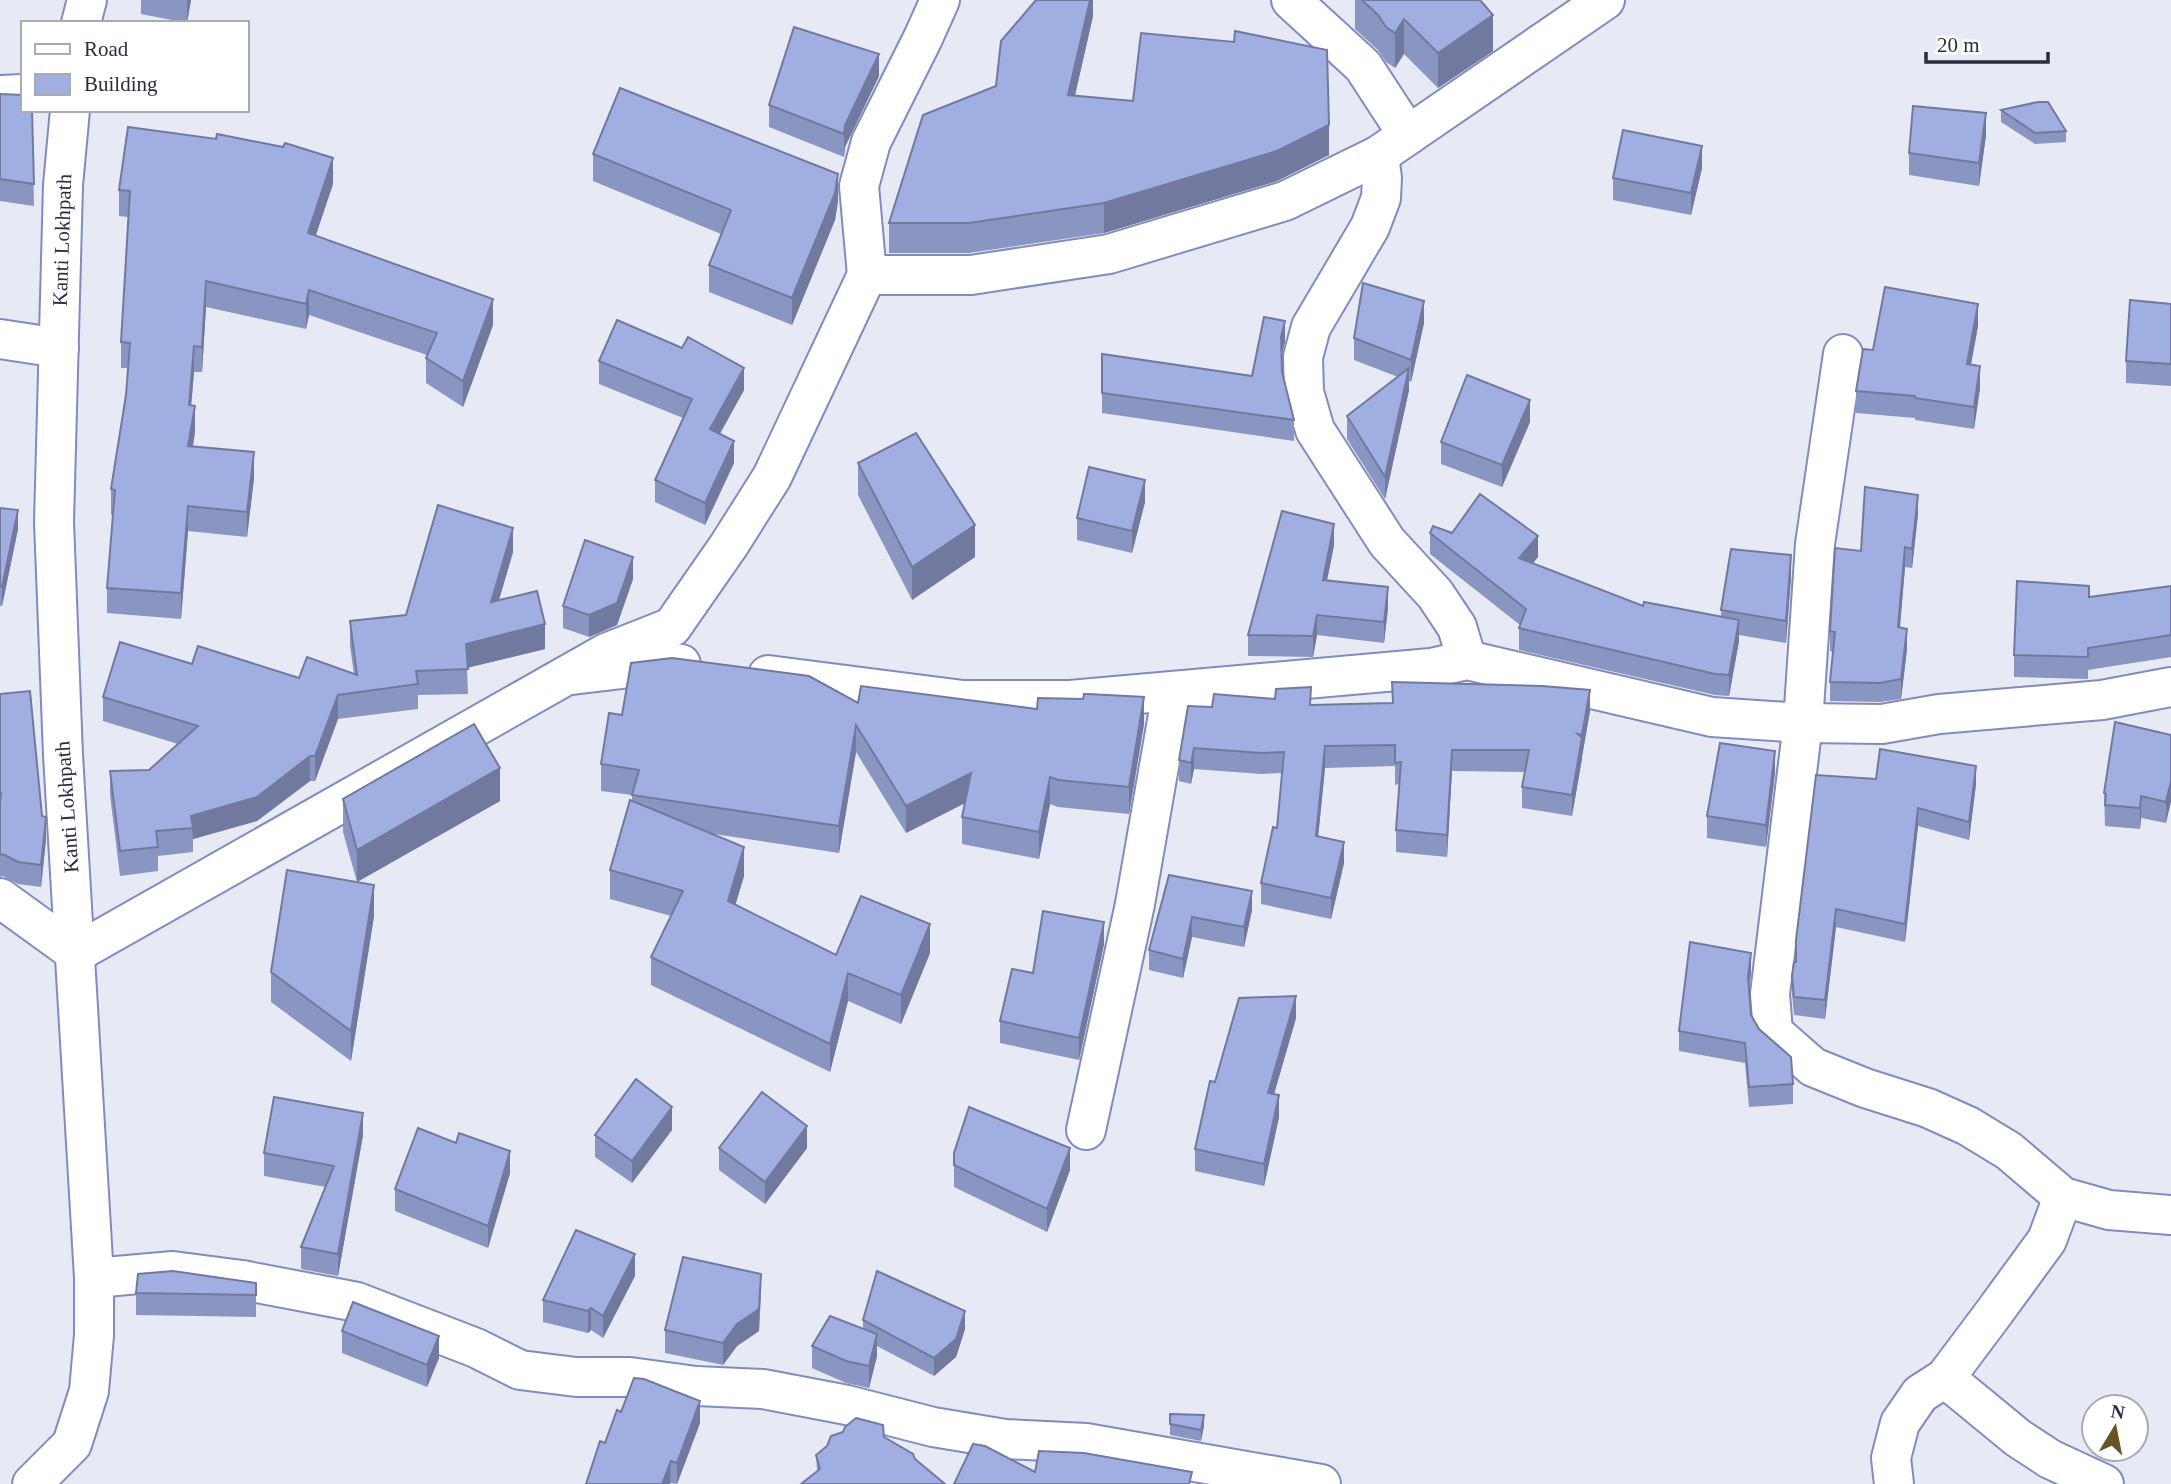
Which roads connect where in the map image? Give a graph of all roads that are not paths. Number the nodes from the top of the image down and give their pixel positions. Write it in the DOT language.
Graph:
graph roads {
  1 [pos="87,0"];
  2 [pos="940,0"];
  3 [pos="1291,0"];
  4 [pos="1605,0"];
  5 [pos="82,21"];
  6 [pos="21,94"];
  7 [pos="0,95"];
  8 [pos="70,112"];
  9 [pos="1393,145"];
  10 [pos="821,171"];
  11 [pos="859,186"];
  12 [pos="867,275"];
  13 [pos="0,339"];
  14 [pos="58,348"];
  15 [pos="1843,354"];
  16 [pos="1467,660"];
  17 [pos="572,675"];
  18 [pos="2171,687"];
  19 [pos="1172,692"];
  20 [pos="1803,723"];
  21 [pos="0,898"];
  22 [pos="76,953"];
  23 [pos="1086,1130"];
  24 [pos="2063,1197"];
  25 [pos="2171,1215"];
  26 [pos="94,1278"];
  27 [pos="1945,1378"];
  28 [pos="1261,1479"];
  29 [pos="33,1484"];
  30 [pos="1321,1484"];
  31 [pos="1894,1484"];
  32 [pos="2104,1484"];
  1 -- 5 [label="street"];
  2 -- 11 [label="street"];
  3 -- 9 [label="street"];
  4 -- 9 [label="street"];
  6 -- 7 [label="street"];
  8 -- 14 [label="street, Kanti Lokhpath"];
  9 -- 12 [label="street"];
  9 -- 16 [label="street"];
  10 -- 11 [label="street"];
  11 -- 12 [label="street"];
  12 -- 17 [label="street"];
  13 -- 14 [label="street"];
  14 -- 22 [label="street, Kanti Lokhpath"];
  15 -- 20 [label="street"];
  16 -- 19 [label="street"];
  16 -- 20 [label="street"];
  17 -- 19 [label="street"];
  17 -- 22 [label="street"];
  18 -- 20 [label="street"];
  19 -- 23 [label="street"];
  20 -- 24 [label="street"];
  21 -- 22 [label="street"];
  22 -- 26 [label="street, Kanti Lokhpath"];
  24 -- 25 [label="street"];
  24 -- 27 [label="street"];
  26 -- 28 [label="street"];
  26 -- 29 [label="street, Kanti Lokhpath"];
  27 -- 31 [label="street"];
  27 -- 32 [label="street"];
  28 -- 30 [label="street"];
}
